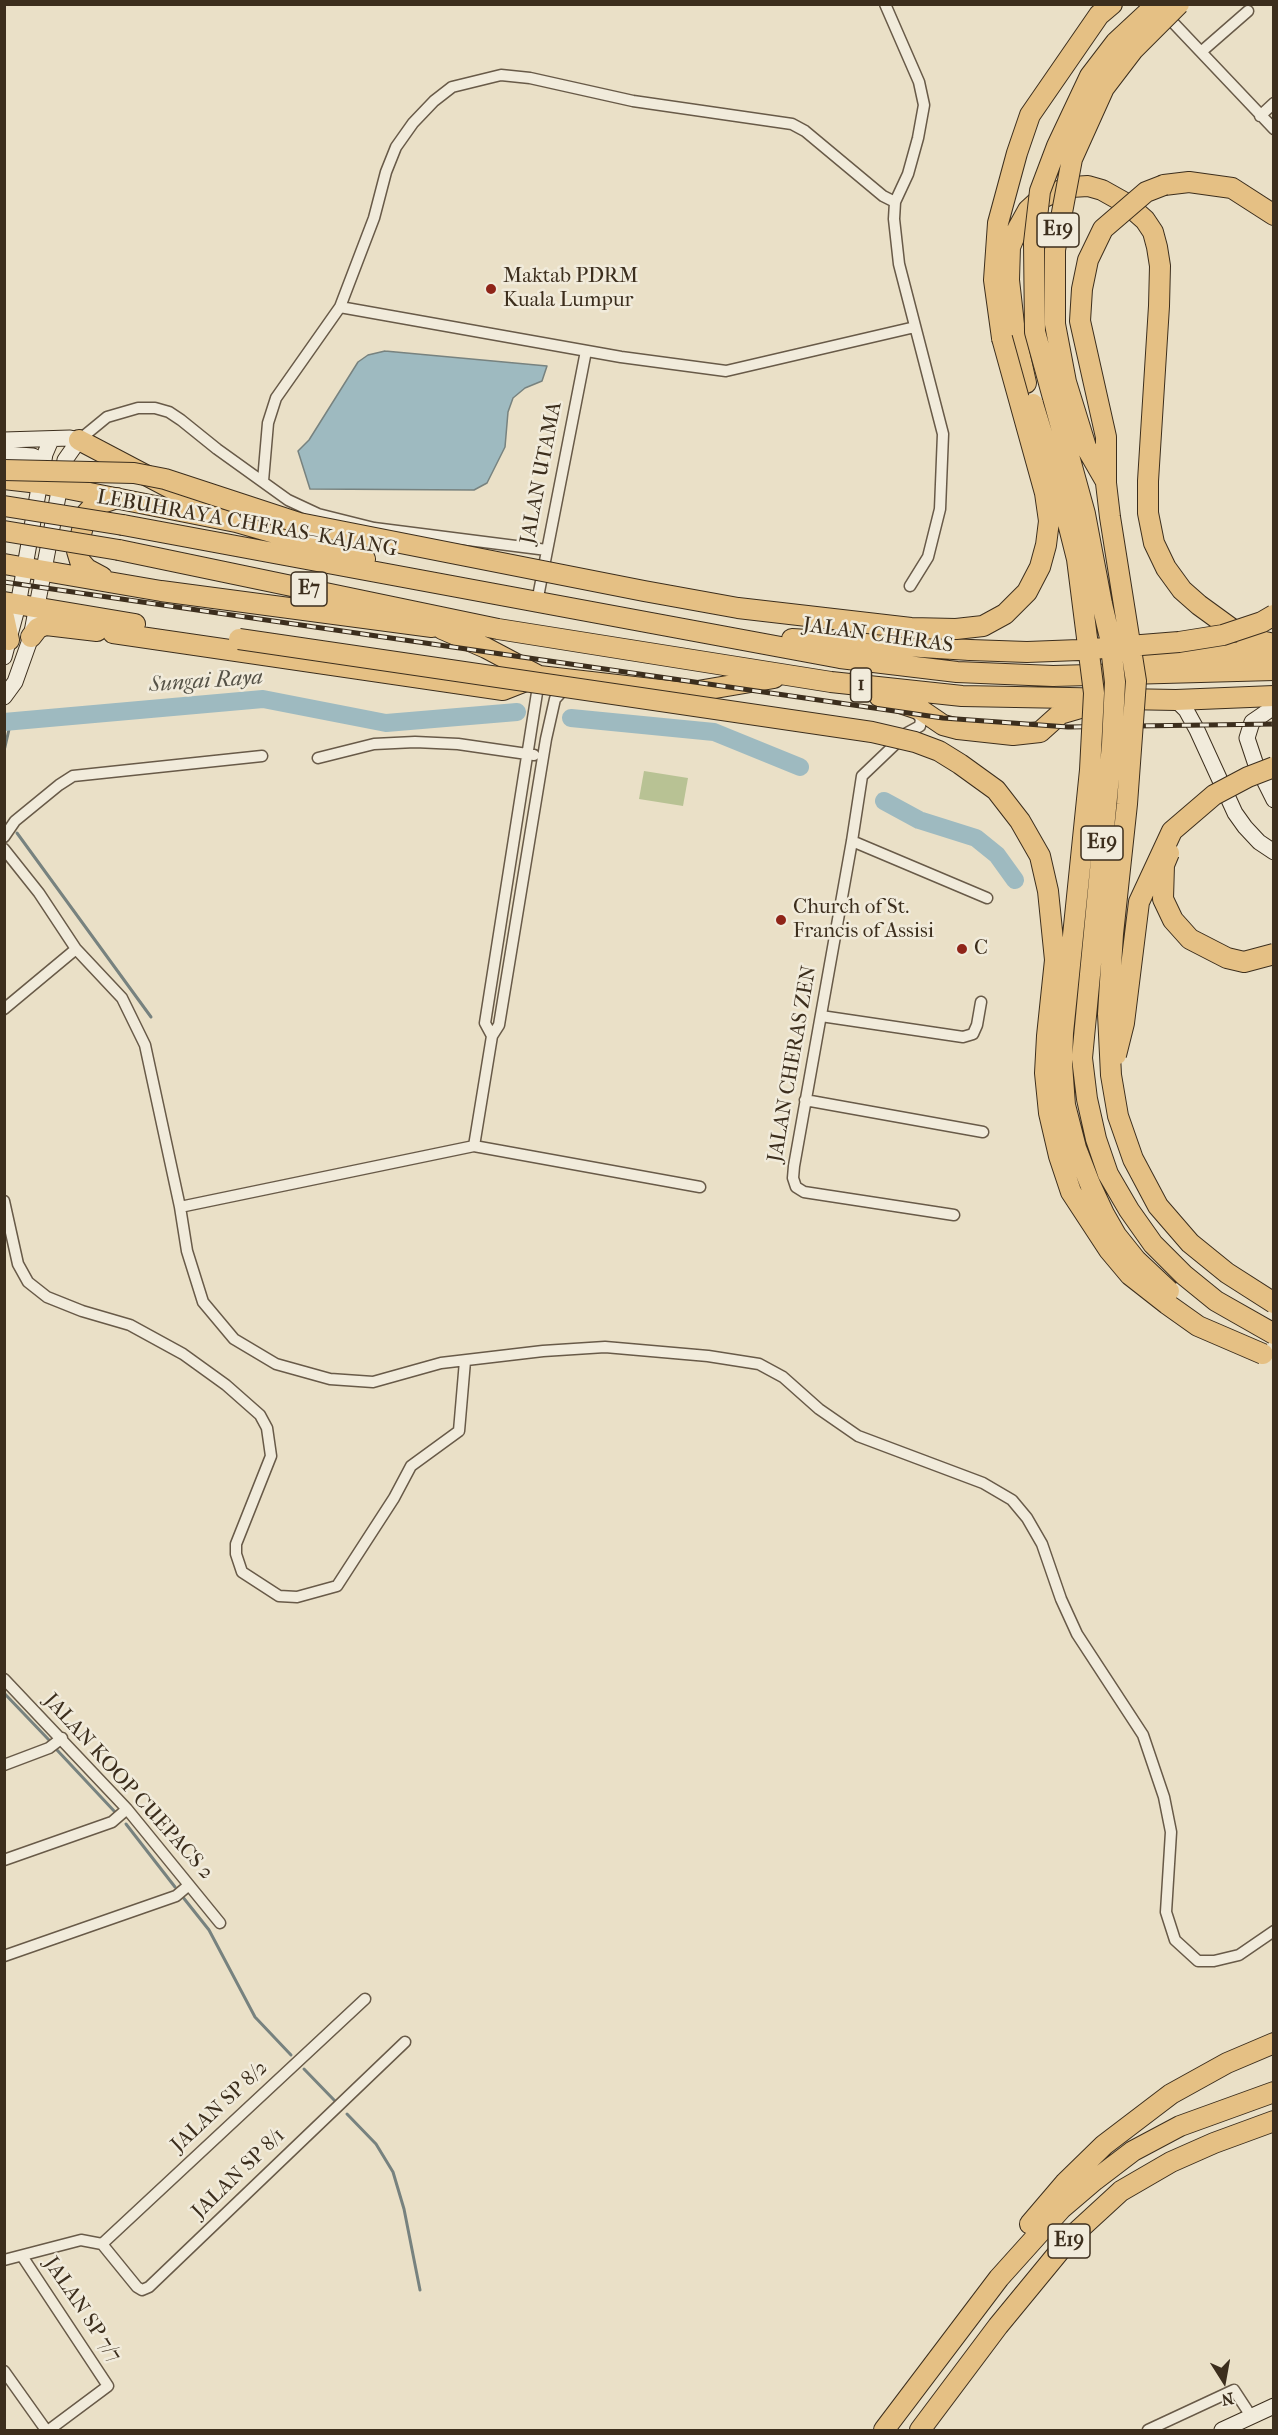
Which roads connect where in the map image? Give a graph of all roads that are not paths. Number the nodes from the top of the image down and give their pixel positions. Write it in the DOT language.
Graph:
graph roads {
  1 [pos="885,4"];
  2 [pos="1112,4"];
  3 [pos="1156,4"];
  4 [pos="1179,4"];
  5 [pos="1248,11"];
  6 [pos="1201,52"];
  7 [pos="1274,103"];
  8 [pos="1260,116"];
  9 [pos="1274,129"];
  10 [pos="895,202"];
  11 [pos="1274,215"];
  12 [pos="340,307"];
  13 [pos="915,327"];
  14 [pos="586,351"];
  15 [pos="4,440"];
  16 [pos="51,440"];
  17 [pos="79,440"];
  18 [pos="4,454"];
  19 [pos="43,463"];
  20 [pos="4,470"];
  21 [pos="4,479"];
  22 [pos="263,481"];
  23 [pos="39,483"];
  24 [pos="1106,483"];
  25 [pos="60,487"];
  26 [pos="119,498"];
  27 [pos="4,506"];
  28 [pos="236,522"];
  29 [pos="4,531"];
  30 [pos="547,550"];
  31 [pos="4,564"];
  32 [pos="24,567"];
  33 [pos="45,569"];
  34 [pos="106,580"];
  35 [pos="910,586"];
  36 [pos="480,592"];
  37 [pos="537,602"];
  38 [pos="16,609"];
  39 [pos="1274,615"];
  40 [pos="442,629"];
  41 [pos="498,629"];
  42 [pos="190,632"];
  43 [pos="113,633"];
  44 [pos="31,637"];
  45 [pos="738,638"];
  46 [pos="1274,644"];
  47 [pos="7,648"];
  48 [pos="1274,650"];
  49 [pos="1274,670"];
  50 [pos="786,675"];
  51 [pos="539,676"];
  52 [pos="1053,676"];
  53 [pos="575,679"];
  54 [pos="831,682"];
  55 [pos="1274,696"];
  56 [pos="4,697"];
  57 [pos="1114,699"];
  58 [pos="1217,699"];
  59 [pos="1176,700"];
  60 [pos="1274,706"];
  61 [pos="912,707"];
  62 [pos="958,729"];
  63 [pos="907,733"];
  64 [pos="528,754"];
  65 [pos="262,756"];
  66 [pos="543,756"];
  67 [pos="318,758"];
  68 [pos="1274,767"];
  69 [pos="1274,776"];
  70 [pos="1274,800"];
  71 [pos="4,837"];
  72 [pos="852,841"];
  73 [pos="4,849"];
  74 [pos="1274,852"];
  75 [pos="987,898"];
  76 [pos="76,949"];
  77 [pos="1274,954"];
  78 [pos="981,1002"];
  79 [pos="4,1009"];
  80 [pos="821,1016"];
  81 [pos="492,1036"];
  82 [pos="1111,1075"];
  83 [pos="806,1100"];
  84 [pos="983,1132"];
  85 [pos="474,1146"];
  86 [pos="700,1187"];
  87 [pos="4,1201"];
  88 [pos="180,1207"];
  89 [pos="954,1215"];
  90 [pos="1274,1303"];
  91 [pos="1274,1334"];
  92 [pos="1268,1357"];
  93 [pos="465,1360"];
  94 [pos="4,1679"];
  95 [pos="62,1738"];
  96 [pos="4,1764"];
  97 [pos="127,1809"];
  98 [pos="4,1860"];
  99 [pos="189,1885"];
  100 [pos="220,1923"];
  101 [pos="1274,1931"];
  102 [pos="4,1956"];
  103 [pos="365,1999"];
  104 [pos="405,2042"];
  105 [pos="1274,2043"];
  106 [pos="1274,2092"];
  107 [pos="1274,2121"];
  108 [pos="102,2244"];
  109 [pos="22,2256"];
  110 [pos="4,2260"];
  111 [pos="999,2278"];
  112 [pos="4,2372"];
  113 [pos="1274,2406"];
  114 [pos="1274,2417"];
  115 [pos="1248,2423"];
  116 [pos="48,2430"];
  117 [pos="884,2430"];
  118 [pos="920,2430"];
  119 [pos="1148,2430"];
  120 [pos="1222,2430"];
  1 -- 10 [label="street"];
  2 -- 20 [label="highway, bridge"];
  3 -- 6 [label="street"];
  3 -- 91 [label="highway, E19, bridge"];
  4 -- 24 [label="highway, E19, bridge"];
  5 -- 6 [label="street"];
  6 -- 8 [label="street"];
  7 -- 8 [label="street"];
  8 -- 9 [label="street"];
  10 -- 12 [label="street"];
  10 -- 13 [label="street"];
  11 -- 24 [label="highway, bridge"];
  12 -- 14 [label="street"];
  12 -- 22 [label="street"];
  13 -- 14 [label="street"];
  13 -- 35 [label="street"];
  14 -- 30 [label="street, JALAN UTAMA"];
  15 -- 16 [label="street"];
  16 -- 17 [label="street"];
  16 -- 19 [label="street"];
  17 -- 22 [label="street"];
  17 -- 25 [label="street"];
  17 -- 28 [label="highway"];
  18 -- 19 [label="street"];
  19 -- 23 [label="street"];
  21 -- 23 [label="highway"];
  22 -- 30 [label="street"];
  23 -- 25 [label="highway"];
  23 -- 32 [label="street"];
  24 -- 82 [label="highway, E19, bridge"];
  25 -- 26 [label="highway"];
  25 -- 33 [label="street"];
  26 -- 28 [label="highway"];
  26 -- 34 [label="highway"];
  27 -- 36 [label="highway, LEBUHRAYA CHERAS–KAJANG / E7, bridge"];
  28 -- 36 [label="highway"];
  29 -- 41 [label="highway, E7, bridge"];
  30 -- 37 [label="street, JALAN UTAMA"];
  31 -- 32 [label="highway"];
  32 -- 33 [label="highway"];
  32 -- 38 [label="street"];
  33 -- 34 [label="highway"];
  33 -- 38 [label="street"];
  34 -- 40 [label="highway"];
  36 -- 37 [label="highway, JALAN CHERAS / 1"];
  37 -- 45 [label="highway, JALAN CHERAS / 1"];
  38 -- 42 [label="highway"];
  38 -- 44 [label="street"];
  38 -- 47 [label="highway"];
  39 -- 45 [label="highway, bridge"];
  40 -- 41 [label="highway"];
  40 -- 51 [label="highway"];
  41 -- 50 [label="highway, 1"];
  42 -- 43 [label="highway"];
  42 -- 92 [label="highway, bridge"];
  43 -- 44 [label="highway"];
  43 -- 51 [label="highway"];
  44 -- 56 [label="street"];
  45 -- 52 [label="highway, JALAN CHERAS / 1"];
  46 -- 92 [label="highway, bridge"];
  48 -- 52 [label="highway"];
  49 -- 52 [label="highway, JALAN CHERAS / 1"];
  50 -- 53 [label="highway"];
  50 -- 54 [label="highway, 1"];
  51 -- 53 [label="highway"];
  51 -- 64 [label="street"];
  53 -- 66 [label="street"];
  54 -- 57 [label="highway, 1"];
  54 -- 61 [label="highway"];
  55 -- 58 [label="highway, 1"];
  57 -- 59 [label="highway, 1"];
  57 -- 62 [label="highway"];
  58 -- 59 [label="highway, 1"];
  58 -- 60 [label="highway"];
  59 -- 74 [label="street"];
  60 -- 70 [label="street"];
  61 -- 62 [label="highway"];
  61 -- 63 [label="street"];
  62 -- 63 [label="street"];
  63 -- 72 [label="street, JALAN CHERAS ZEN"];
  64 -- 66 [label="street"];
  64 -- 67 [label="street"];
  64 -- 81 [label="street"];
  65 -- 71 [label="street"];
  66 -- 81 [label="street"];
  68 -- 82 [label="highway, bridge"];
  69 -- 77 [label="highway, bridge"];
  72 -- 75 [label="street"];
  72 -- 80 [label="street, JALAN CHERAS ZEN"];
  73 -- 76 [label="street"];
  76 -- 79 [label="street"];
  76 -- 88 [label="street"];
  78 -- 80 [label="street"];
  80 -- 83 [label="street, JALAN CHERAS ZEN"];
  81 -- 85 [label="street"];
  82 -- 90 [label="highway, E19, bridge"];
  83 -- 84 [label="street"];
  83 -- 89 [label="street, JALAN CHERAS ZEN"];
  85 -- 86 [label="street"];
  85 -- 88 [label="street"];
  87 -- 93 [label="street"];
  88 -- 93 [label="street"];
  93 -- 101 [label="street"];
  94 -- 95 [label="street, JALAN KOOP CUEPACS 2"];
  95 -- 96 [label="street"];
  95 -- 97 [label="street, JALAN KOOP CUEPACS 2"];
  97 -- 98 [label="street"];
  97 -- 99 [label="street, JALAN KOOP CUEPACS 2"];
  99 -- 100 [label="street, JALAN KOOP CUEPACS 2"];
  99 -- 102 [label="street"];
  103 -- 108 [label="street, JALAN SP 8/2"];
  104 -- 108 [label="street, JALAN SP 8/1"];
  105 -- 111 [label="highway"];
  106 -- 111 [label="highway, E19"];
  107 -- 118 [label="highway, E19"];
  108 -- 109 [label="street"];
  109 -- 110 [label="street"];
  109 -- 116 [label="street, JALAN SP 7/7"];
  111 -- 117 [label="highway, E19"];
  112 -- 116 [label="street"];
  113 -- 115 [label="street"];
  114 -- 115 [label="street"];
  115 -- 119 [label="street"];
  115 -- 120 [label="street"];
}
